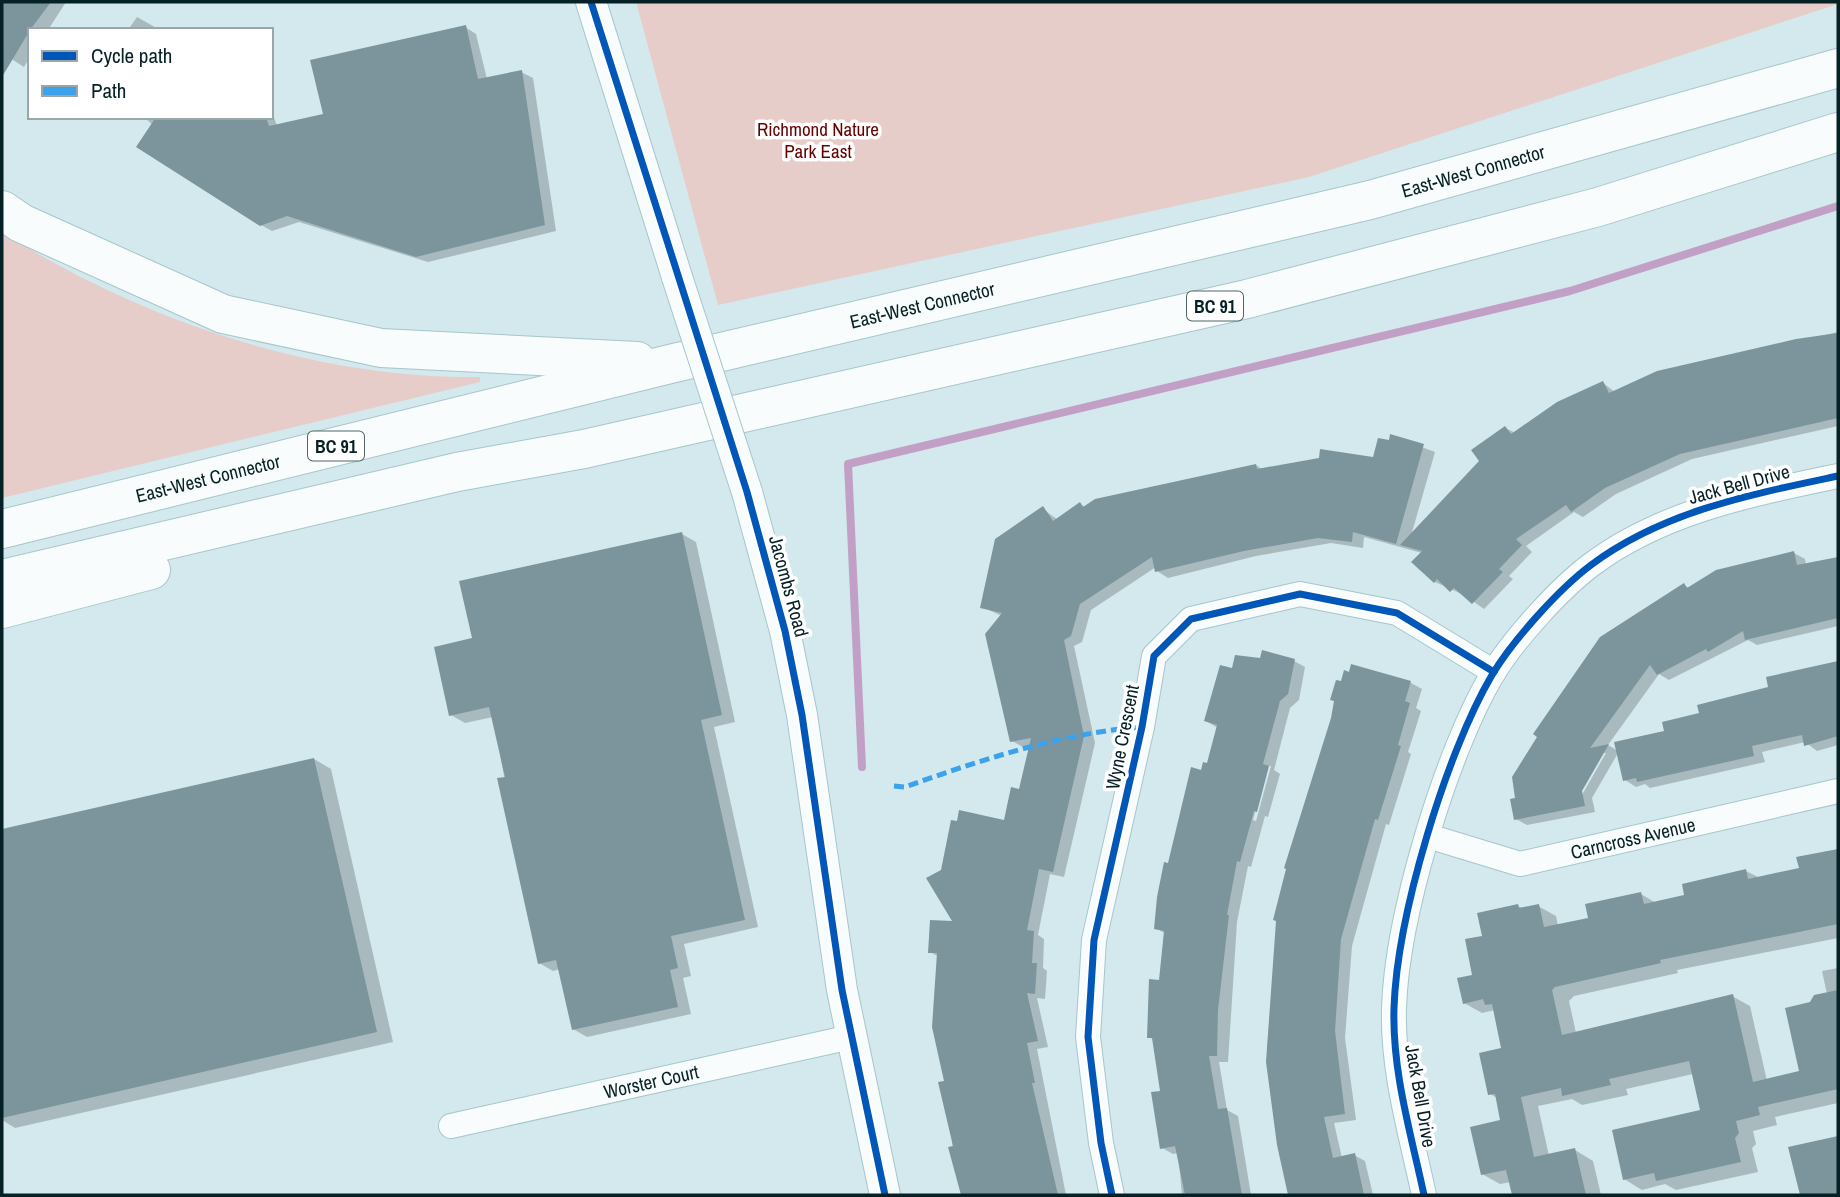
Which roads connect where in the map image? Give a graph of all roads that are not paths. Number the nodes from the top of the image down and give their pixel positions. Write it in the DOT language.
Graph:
graph roads {
  1 [pos="591,2"];
  2 [pos="1828,68"];
  3 [pos="1838,132"];
  4 [pos="2,210"];
  5 [pos="670,363"];
  6 [pos="584,449"];
  7 [pos="1838,476"];
  8 [pos="2,529"];
  9 [pos="2,579"];
  10 [pos="2,609"];
  11 [pos="1494,672"];
  12 [pos="1838,792"];
  13 [pos="1428,836"];
  14 [pos="851,1037"];
  15 [pos="451,1126"];
  16 [pos="885,1195"];
  17 [pos="1112,1195"];
  18 [pos="1424,1195"];
  1 -- 14 [label="street, Jacombs Road, bridge"];
  2 -- 5 [label="highway, East-West Connector / BC 91"];
  3 -- 6 [label="highway, BC 91"];
  4 -- 5 [label="highway"];
  5 -- 8 [label="highway, East-West Connector / BC 91"];
  6 -- 9 [label="highway, BC 91"];
  6 -- 10 [label="highway"];
  7 -- 11 [label="street, Jack Bell Drive"];
  11 -- 13 [label="street, Jack Bell Drive"];
  11 -- 17 [label="street, Wyne Crescent"];
  12 -- 13 [label="street, Carncross Avenue"];
  13 -- 18 [label="street, Jack Bell Drive"];
  14 -- 15 [label="street, Worster Court"];
  14 -- 16 [label="street, Jacombs Road"];
}
